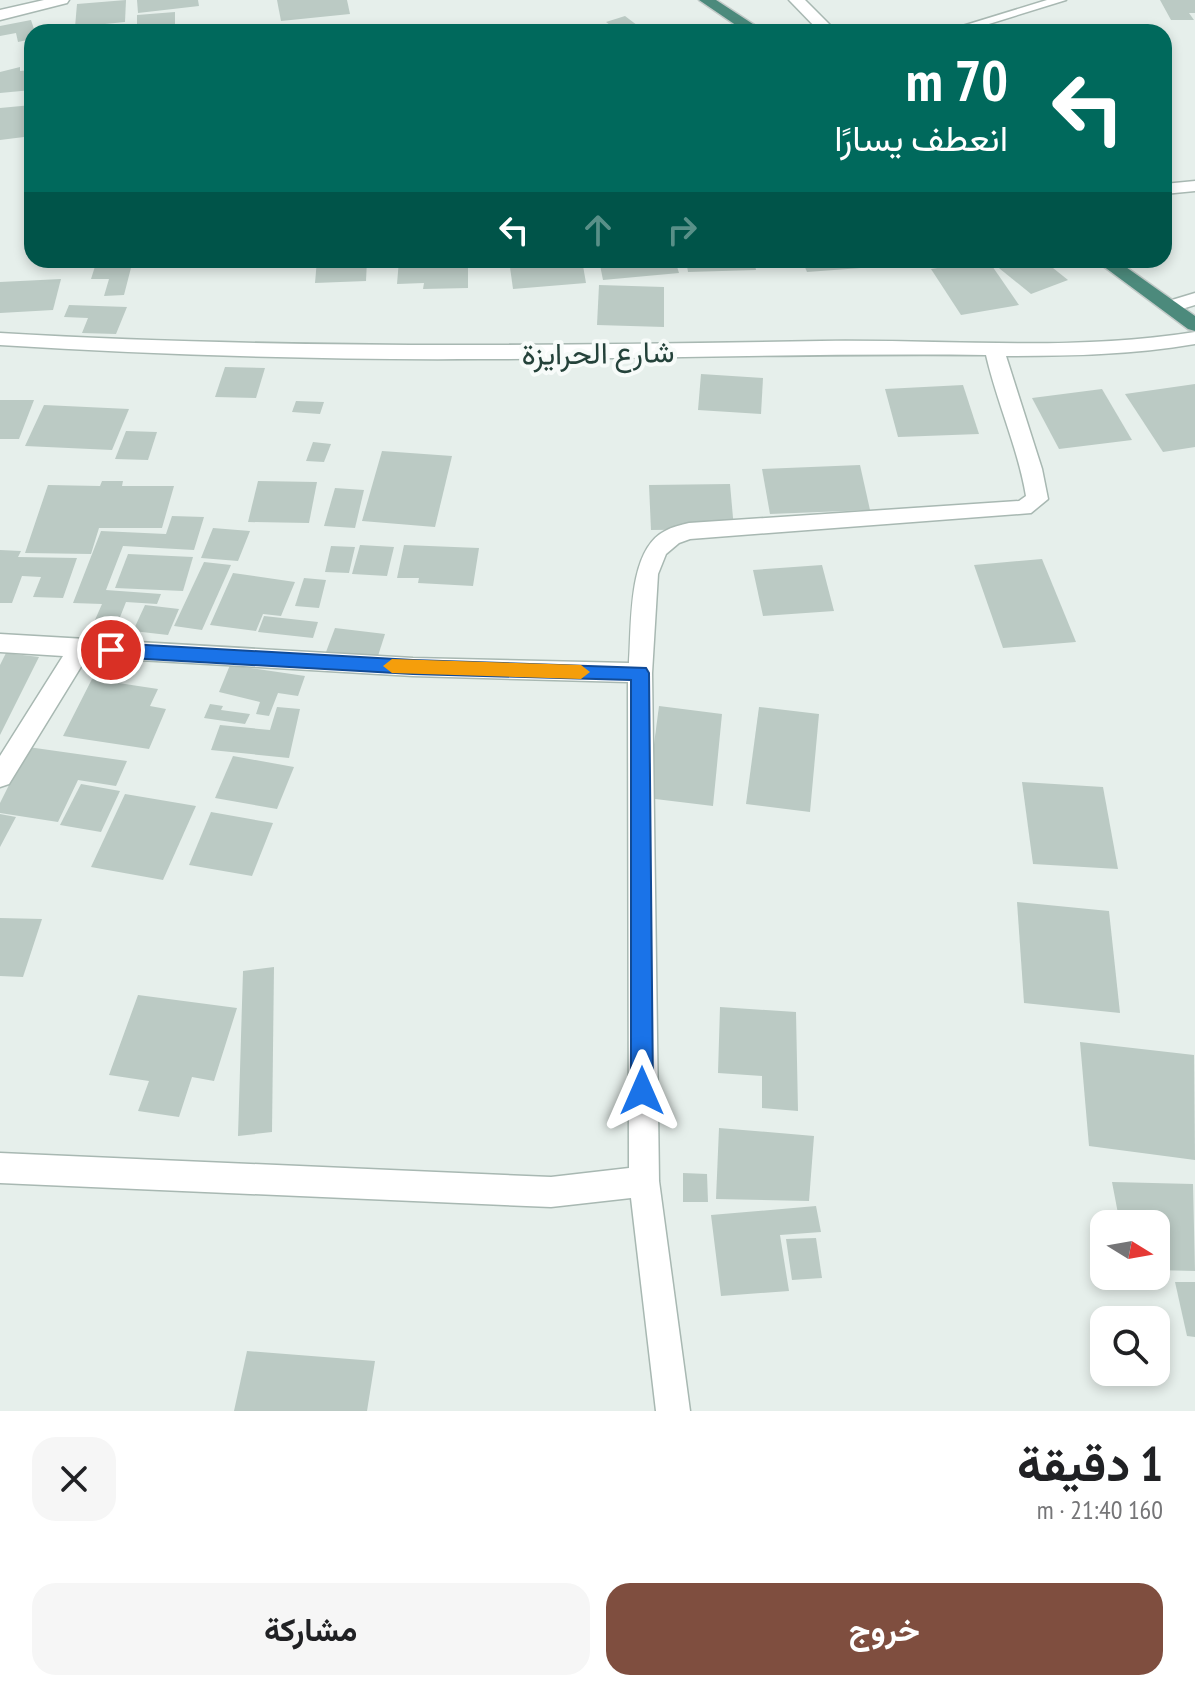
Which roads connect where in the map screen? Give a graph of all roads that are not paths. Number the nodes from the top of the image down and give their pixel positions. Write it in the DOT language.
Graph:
graph roads {
  1 [pos="62,0"];
  2 [pos="706,0"];
  3 [pos="796,0"];
  4 [pos="1060,0"];
  5 [pos="0,15"];
  6 [pos="744,24"];
  7 [pos="821,24"];
  8 [pos="977,24"];
  9 [pos="1195,186"];
  10 [pos="1172,188"];
  11 [pos="1115,268"];
  12 [pos="1195,299"];
  13 [pos="1169,307"];
  14 [pos="1195,325"];
  15 [pos="1195,338"];
  16 [pos="0,339"];
  17 [pos="994,348"];
  18 [pos="0,643"];
  19 [pos="80,648"];
  20 [pos="640,673"];
  21 [pos="0,777"];
  22 [pos="0,1168"];
  23 [pos="644,1181"];
  24 [pos="673,1411"];
  1 -- 5 [label="street"];
  2 -- 6 [label="highway"];
  3 -- 7 [label="street"];
  4 -- 8 [label="lane"];
  9 -- 10 [label="street"];
  11 -- 13 [label="highway"];
  12 -- 13 [label="street"];
  13 -- 14 [label="highway"];
  15 -- 17 [label="street, شارع الحرايزة"];
  16 -- 17 [label="street, شارع الحرايزة"];
  17 -- 20 [label="street"];
  18 -- 19 [label="street"];
  19 -- 20 [label="street"];
  19 -- 21 [label="street"];
  20 -- 23 [label="street"];
  22 -- 23 [label="street"];
  23 -- 24 [label="street"];
}
